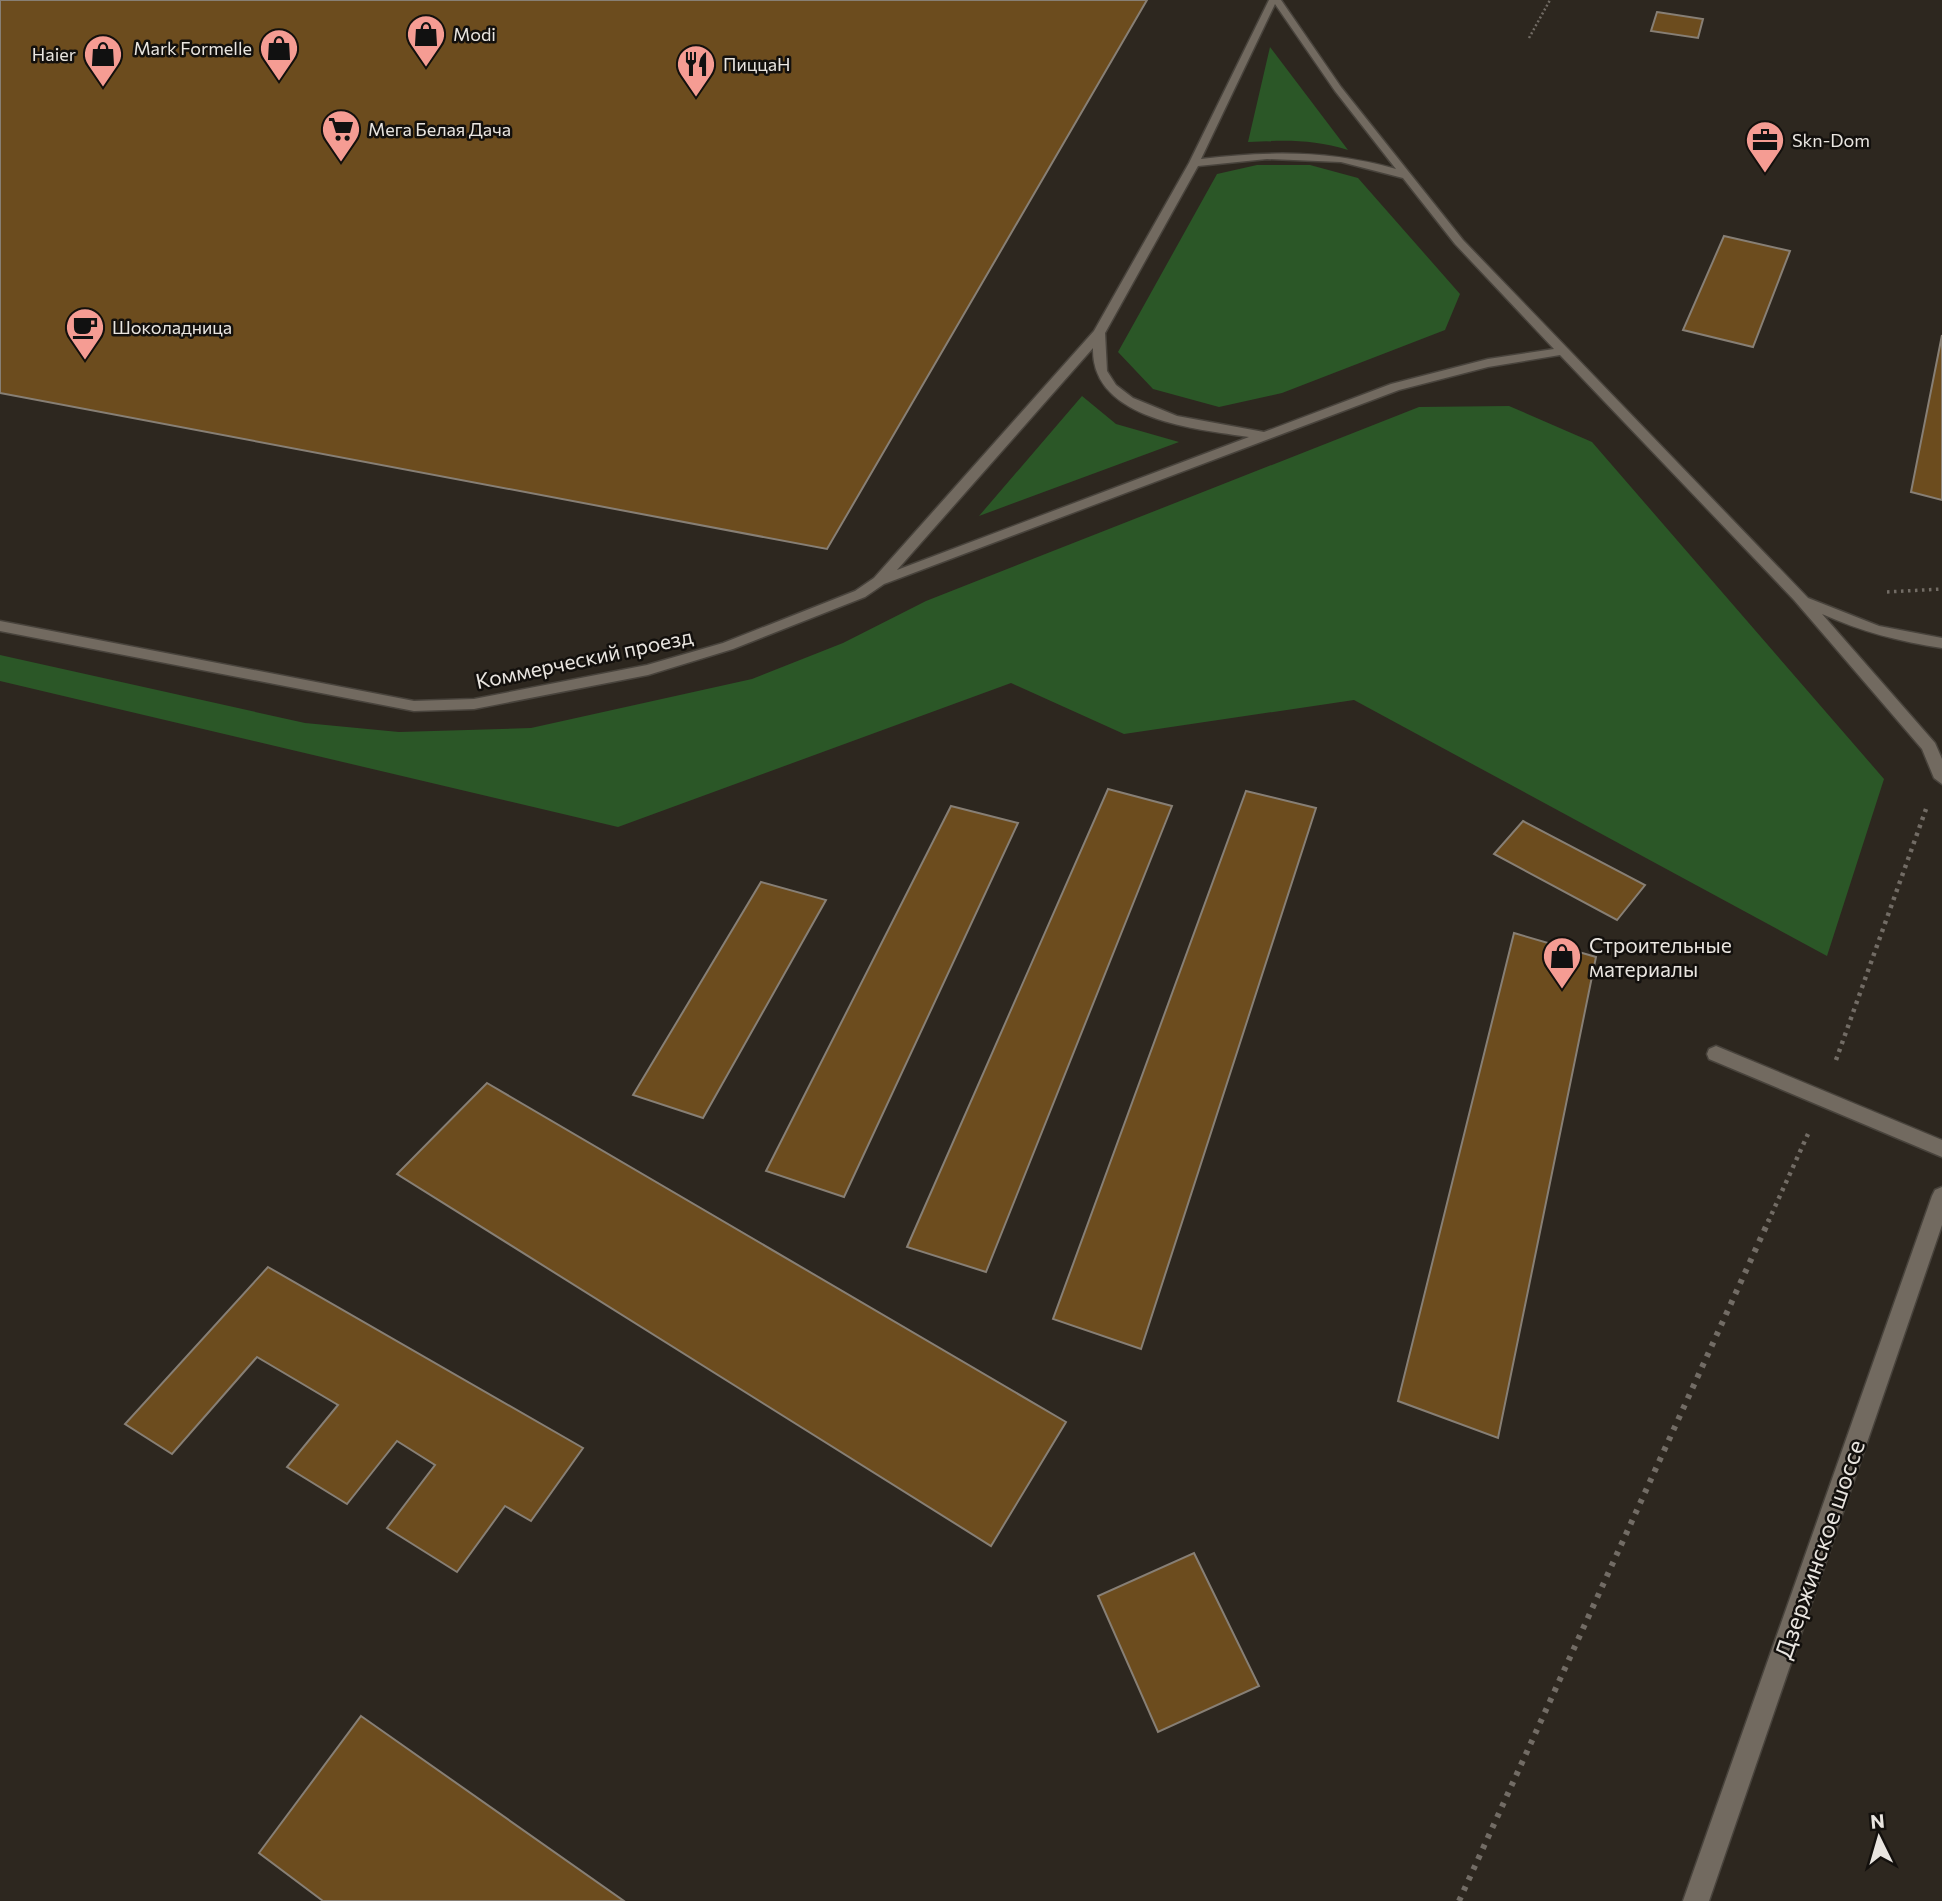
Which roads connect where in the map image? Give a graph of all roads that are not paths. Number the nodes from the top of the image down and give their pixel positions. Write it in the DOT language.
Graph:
graph roads {
  1 [pos="1275,0"];
  2 [pos="1194,163"];
  3 [pos="1404,175"];
  4 [pos="1099,334"];
  5 [pos="1563,351"];
  6 [pos="1268,436"];
  7 [pos="879,581"];
  8 [pos="1799,597"];
  9 [pos="0,626"];
  10 [pos="1942,643"];
  11 [pos="1942,778"];
  12 [pos="1716,1054"];
  13 [pos="1942,1149"];
  14 [pos="1942,1196"];
  15 [pos="1696,1901"];
  1 -- 2 [label="street, Коммерческий проезд"];
  1 -- 3 [label="street"];
  2 -- 3 [label="street"];
  2 -- 4 [label="street, Коммерческий проезд"];
  3 -- 5 [label="street"];
  4 -- 6 [label="street"];
  4 -- 7 [label="street, Коммерческий проезд"];
  5 -- 6 [label="street"];
  5 -- 8 [label="street"];
  6 -- 7 [label="street"];
  7 -- 9 [label="street, Коммерческий проезд"];
  8 -- 10 [label="street"];
  8 -- 11 [label="street"];
  12 -- 13 [label="street"];
  14 -- 15 [label="street, Дзержинское шоссе"];
}
